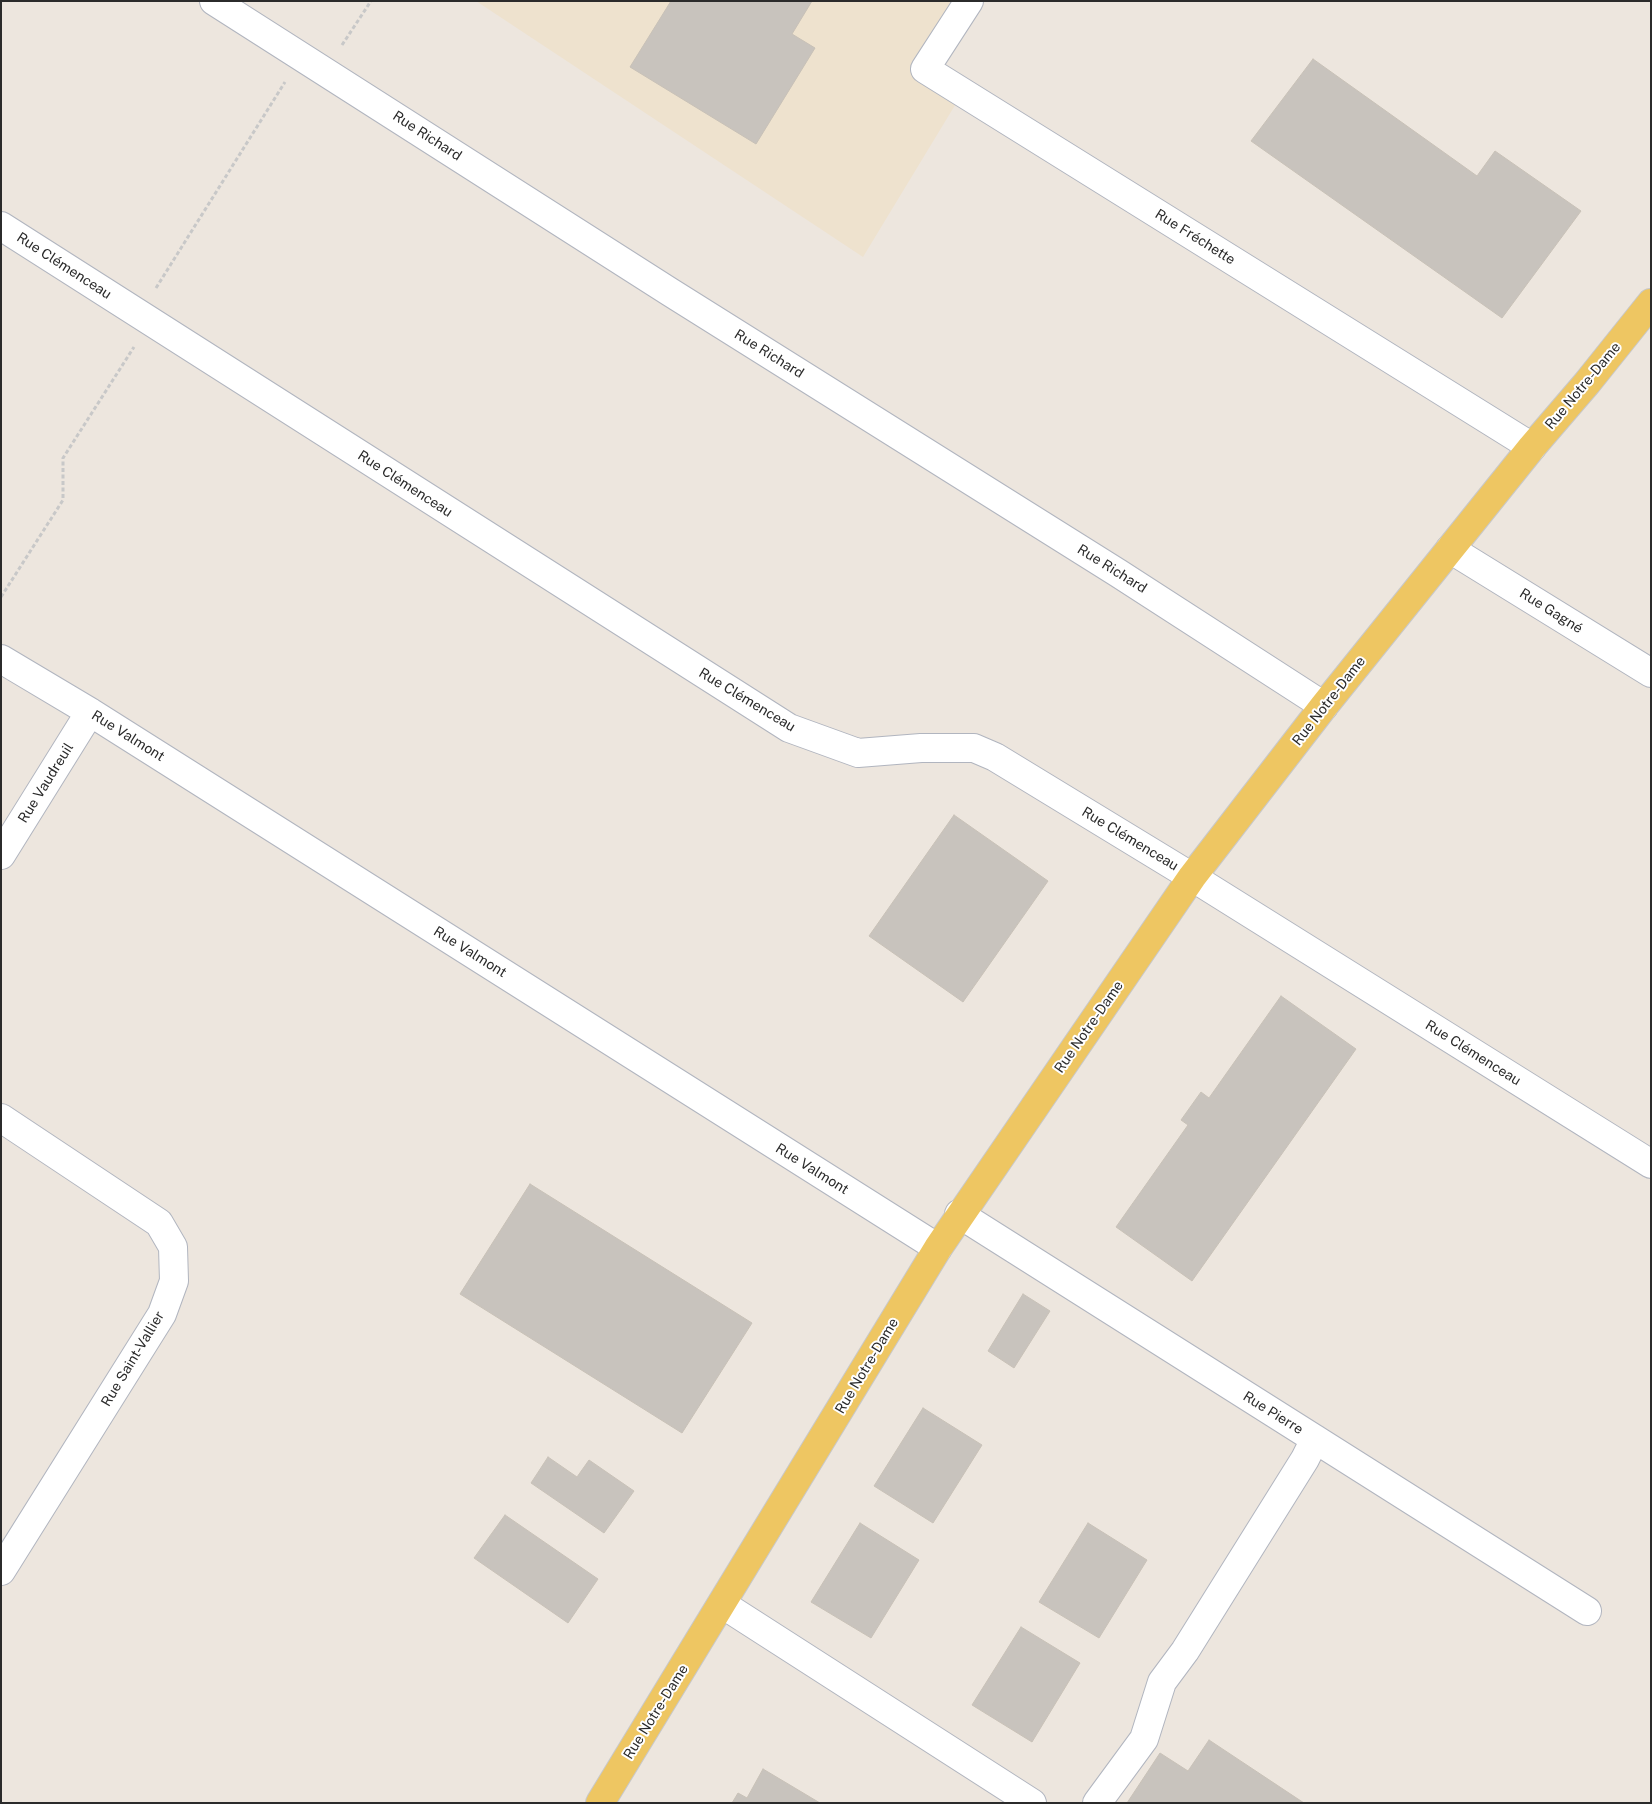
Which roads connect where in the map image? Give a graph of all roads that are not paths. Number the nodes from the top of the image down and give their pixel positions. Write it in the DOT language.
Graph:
graph roads {
  1 [pos="214,1"];
  2 [pos="968,1"];
  3 [pos="1,226"];
  4 [pos="1651,303"];
  5 [pos="1532,447"];
  6 [pos="1450,549"];
  7 [pos="1,659"];
  8 [pos="1651,672"];
  9 [pos="1324,706"];
  10 [pos="90,712"];
  11 [pos="1,855"];
  12 [pos="1192,877"];
  13 [pos="1,1118"];
  14 [pos="1651,1164"];
  15 [pos="959,1214"];
  16 [pos="938,1248"];
  17 [pos="1315,1439"];
  18 [pos="1,1572"];
  19 [pos="722,1604"];
  20 [pos="1587,1611"];
  21 [pos="600,1803"];
  22 [pos="1032,1803"];
  23 [pos="1097,1803"];
  1 -- 9 [label="street, Rue Richard"];
  2 -- 5 [label="street, Rue Fréchette"];
  3 -- 12 [label="street, Rue Clémenceau"];
  4 -- 5 [label="main road, Rue Notre-Dame"];
  5 -- 6 [label="main road, Rue Notre-Dame"];
  6 -- 8 [label="street, Rue Gagné"];
  6 -- 9 [label="main road, Rue Notre-Dame"];
  7 -- 10 [label="street, Rue Valmont"];
  9 -- 12 [label="main road, Rue Notre-Dame"];
  10 -- 11 [label="street, Rue Vaudreuil"];
  10 -- 16 [label="street, Rue Valmont"];
  12 -- 14 [label="street, Rue Clémenceau"];
  12 -- 15 [label="main road, Rue Notre-Dame"];
  13 -- 18 [label="street, Rue Saint-Vallier"];
  15 -- 16 [label="main road, Rue Notre-Dame"];
  15 -- 17 [label="street, Rue Pierre"];
  16 -- 19 [label="main road, Rue Notre-Dame"];
  17 -- 20 [label="street, Rue Pierre"];
  17 -- 23 [label="street"];
  19 -- 21 [label="main road, Rue Notre-Dame"];
  19 -- 22 [label="street"];
}
